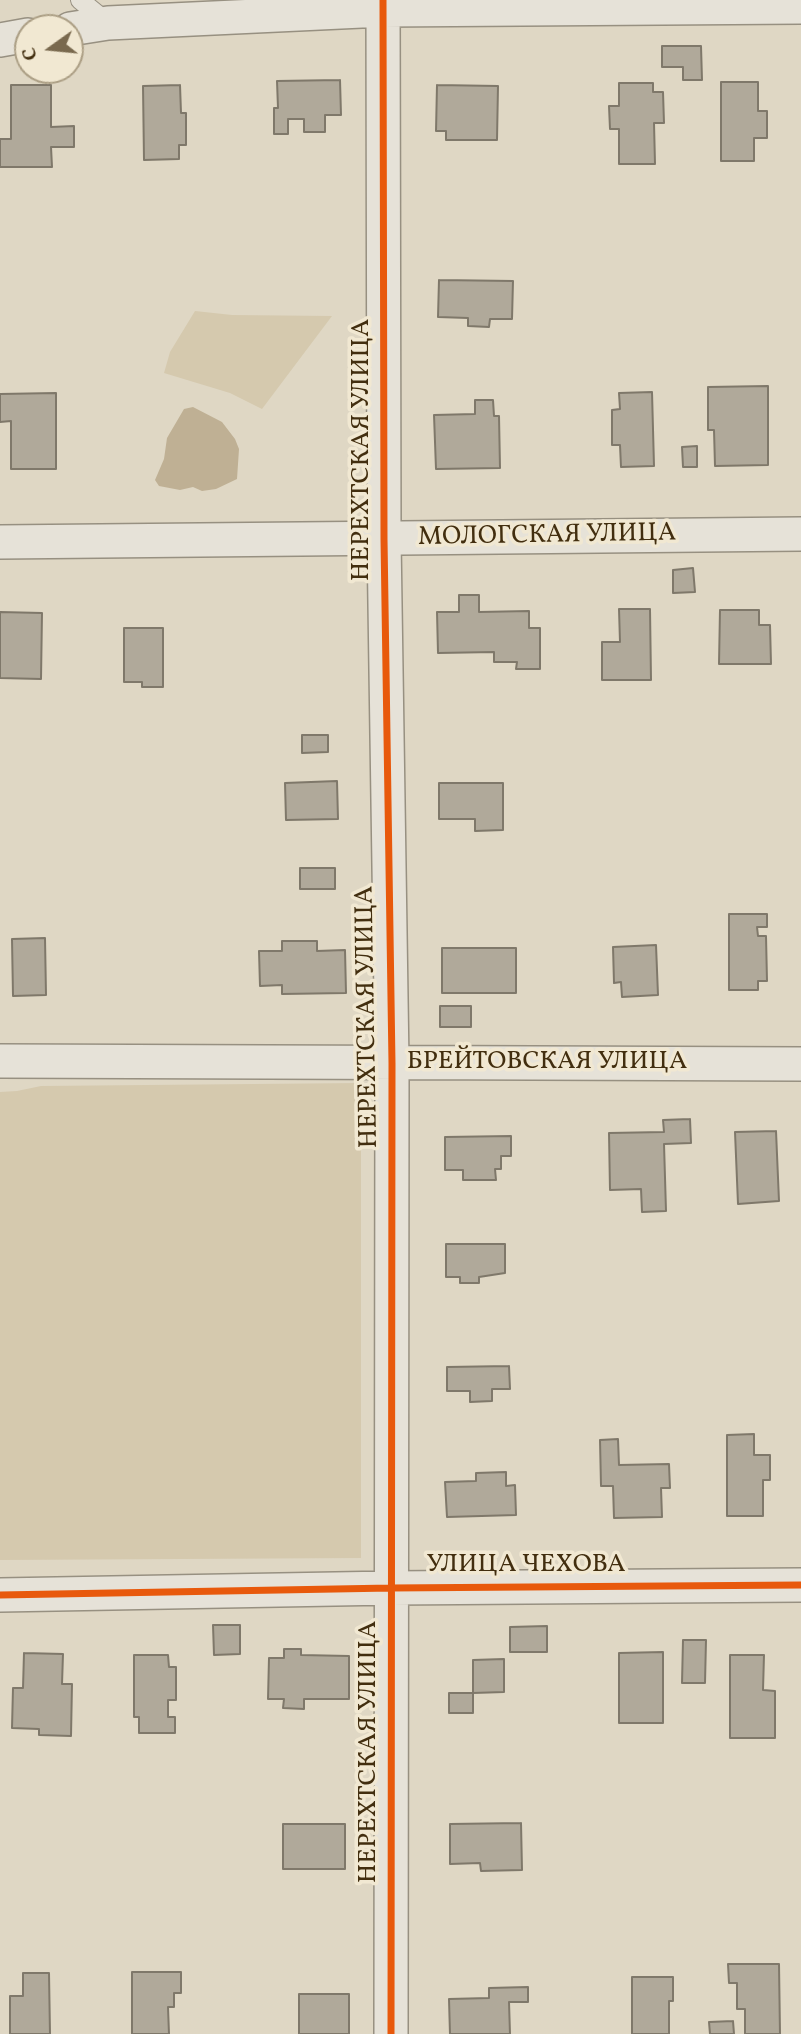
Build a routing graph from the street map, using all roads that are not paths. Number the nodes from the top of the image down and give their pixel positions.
1 (80, 0) edge
2 (383, 5) edge
3 (801, 7) edge
4 (108, 23) junction
5 (84, 27) edge
6 (801, 534) edge
7 (384, 538) junction
8 (0, 542) edge
9 (0, 1061) edge
10 (392, 1063) junction
11 (801, 1063) edge
12 (801, 1585) edge
13 (391, 1588) junction
14 (0, 1595) edge
15 (391, 2034) edge

1 - 4 lane
2 - 3 street
2 - 4 street
2 - 7 street, НЕРЕХТСКАЯ УЛИЦА
4 - 5 street
6 - 7 street, МОЛОГСКАЯ УЛИЦА
7 - 8 street, МОЛОГСКАЯ УЛИЦА
7 - 10 street, НЕРЕХТСКАЯ УЛИЦА
9 - 10 street, БРЕЙТОВСКАЯ УЛИЦА
10 - 11 street, БРЕЙТОВСКАЯ УЛИЦА
10 - 13 street, НЕРЕХТСКАЯ УЛИЦА
12 - 13 street, УЛИЦА ЧЕХОВА
13 - 14 street, УЛИЦА ЧЕХОВА
13 - 15 street, НЕРЕХТСКАЯ УЛИЦА

